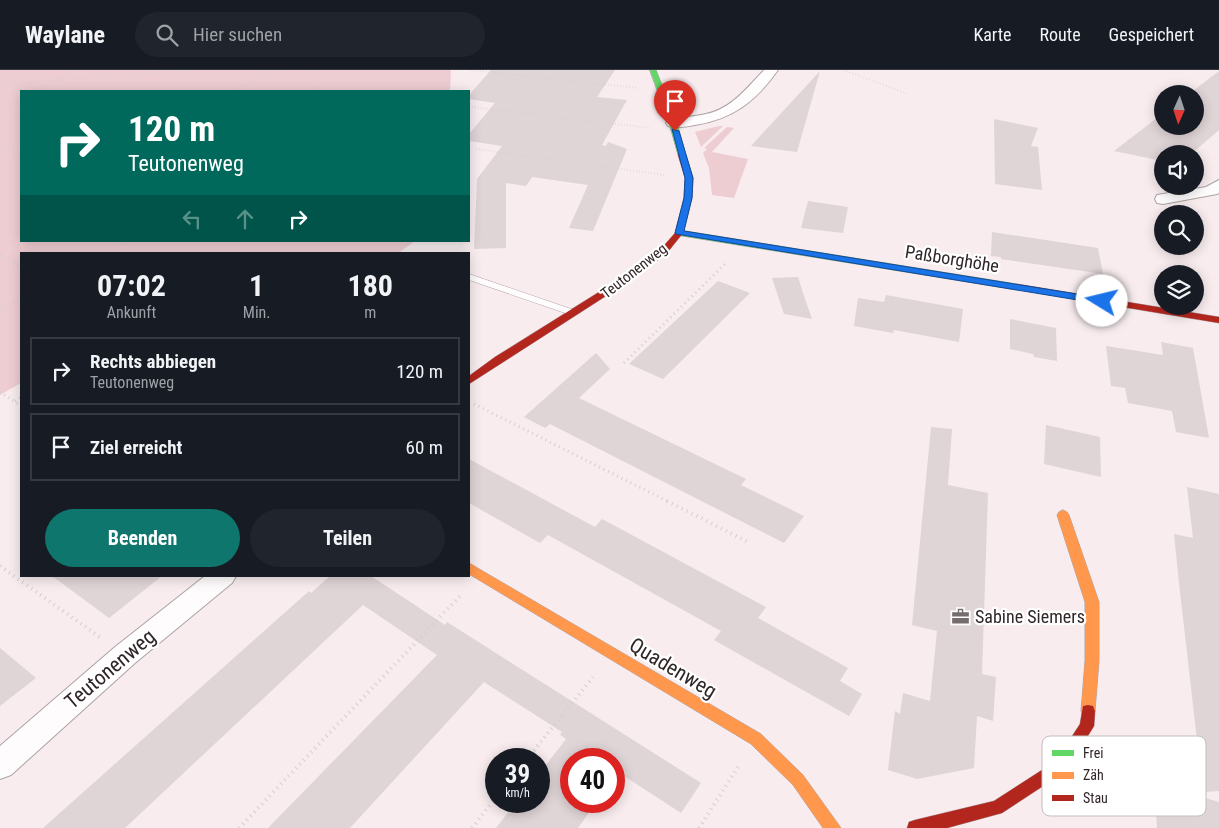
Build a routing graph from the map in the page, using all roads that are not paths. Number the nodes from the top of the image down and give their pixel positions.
1 (653, 70) edge
2 (771, 70) edge
3 (674, 127) junction
4 (1219, 185) edge
5 (1163, 199) dead end
6 (679, 233) junction
7 (470, 277) edge
8 (574, 313) junction
9 (1219, 320) edge
10 (470, 380) edge
11 (1063, 515) dead end
12 (470, 569) edge
13 (222, 577) edge
14 (1080, 736) edge
15 (0, 765) edge
16 (1042, 778) edge
17 (833, 828) edge
18 (915, 828) edge

1 - 3 street, Teutonenweg
2 - 3 street
3 - 6 street, Teutonenweg
4 - 5 street
6 - 8 street, Teutonenweg
6 - 9 street, Paßborghöhe
7 - 8 lane
8 - 10 street, Teutonenweg
11 - 14 street
12 - 17 street, Quadenweg
13 - 15 street, Teutonenweg
16 - 18 street

